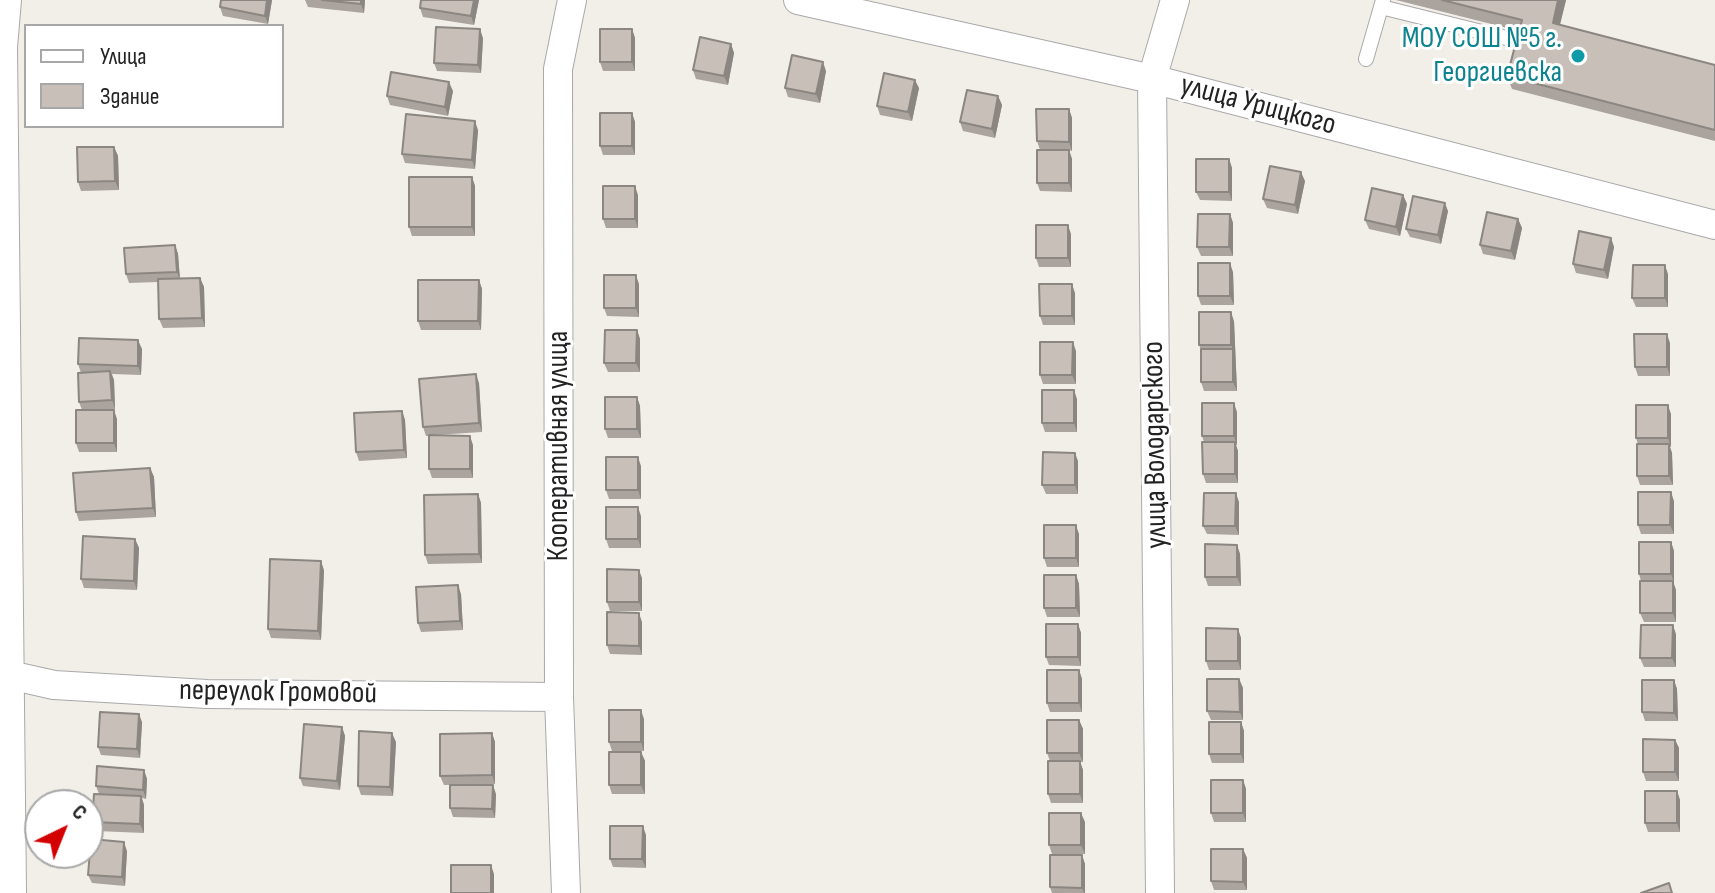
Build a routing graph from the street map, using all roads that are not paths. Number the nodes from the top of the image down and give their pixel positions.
1 (7, 0) edge
2 (572, 0) edge
3 (798, 0) edge
4 (1175, 0) edge
5 (1382, 4) edge
6 (1506, 38) edge
7 (1366, 59) dead end
8 (1152, 79) junction
9 (1715, 225) edge
10 (3, 318) edge
11 (5, 673) edge
12 (559, 697) junction
13 (12, 893) edge
14 (566, 893) edge
15 (1160, 893) edge

1 - 10 street
2 - 12 street, Кооперативная улица
3 - 8 street, улица Урицкого
4 - 8 street, улица Володарского
5 - 6 lane
5 - 7 lane
8 - 9 street, улица Урицкого
8 - 15 street, улица Володарского
10 - 11 street
11 - 12 street, переулок Громовой
11 - 13 street
12 - 14 street, Кооперативная улица

